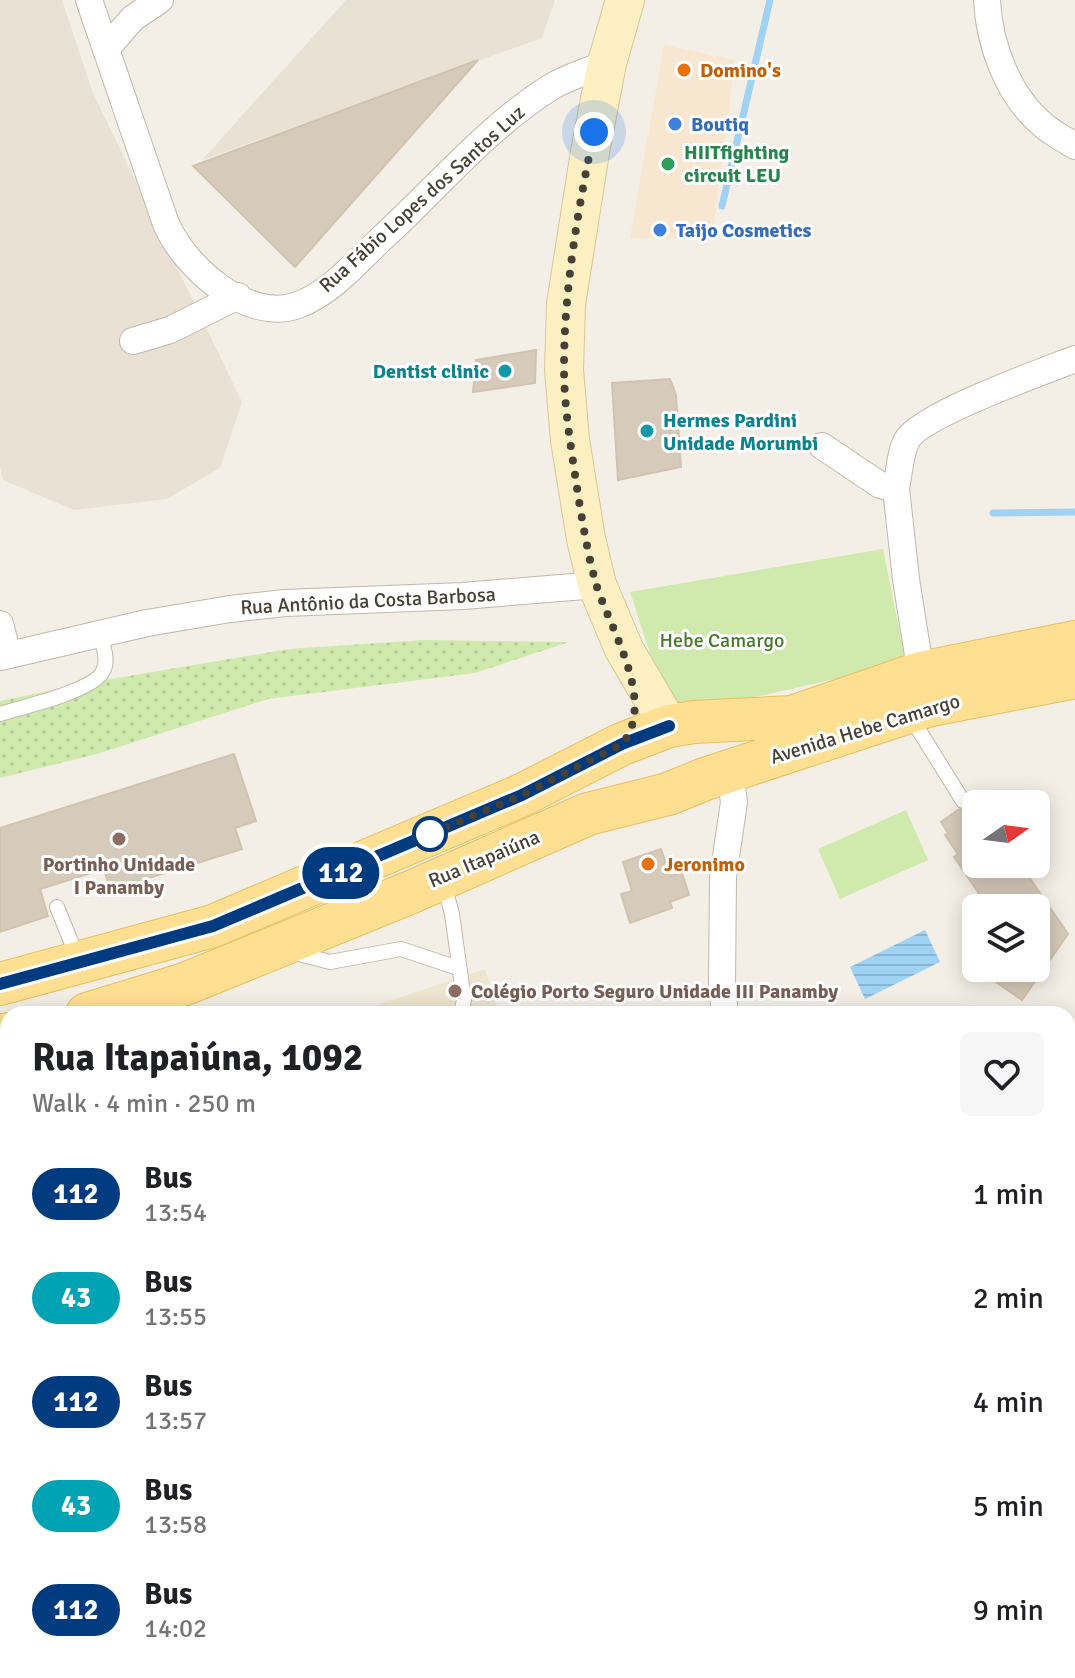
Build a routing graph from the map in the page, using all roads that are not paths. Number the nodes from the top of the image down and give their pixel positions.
1 (89, 0) edge
2 (160, 0) edge
3 (625, 0) edge
4 (987, 0) edge
5 (106, 49) junction
6 (607, 63) junction
7 (1075, 146) edge
8 (238, 296) junction
9 (133, 341) dead end
10 (1075, 359) edge
11 (822, 446) dead end
12 (896, 489) junction
13 (597, 585) junction
14 (0, 624) edge
15 (100, 634) junction
16 (1075, 642) edge
17 (624, 649) junction
18 (4, 656) edge
19 (1075, 677) edge
20 (918, 697) junction
21 (0, 714) edge
22 (669, 726) junction
23 (622, 744) junction
24 (717, 775) junction
25 (962, 799) edge
26 (588, 814) junction
27 (355, 867) junction
28 (442, 877) junction
29 (57, 907) dead end
30 (336, 922) junction
31 (276, 947) junction
32 (79, 962) junction
33 (458, 968) junction
34 (0, 984) edge
35 (113, 1006) edge
36 (463, 1006) edge
37 (724, 1006) edge

1 - 5 street, Rua Fábio Lopes dos Santos Luz
2 - 5 street
3 - 6 main road
4 - 7 street
5 - 8 street, Rua Fábio Lopes dos Santos Luz
6 - 8 street, Rua Fábio Lopes dos Santos Luz
6 - 13 main road
8 - 9 street
10 - 12 street
11 - 12 street
12 - 20 street
13 - 15 street, Rua Antônio da Costa Barbosa
13 - 17 main road
14 - 18 street
15 - 18 street, Rua Antônio da Costa Barbosa
15 - 21 lane
16 - 20 main road, Avenida Hebe Camargo
17 - 22 main road
17 - 23 main road
19 - 20 main road, Avenida Hebe Camargo
20 - 22 main road, Avenida Hebe Camargo
20 - 24 main road, Avenida Hebe Camargo
20 - 25 lane
22 - 23 main road
22 - 26 main road
23 - 27 main road
24 - 26 main road, Rua Itapaiúna
24 - 37 street
26 - 28 main road, Rua Itapaiúna
27 - 30 main road
27 - 32 main road
28 - 30 main road, Rua Itapaiúna
28 - 33 lane
29 - 32 lane
30 - 31 main road, Rua Itapaiúna
31 - 33 lane
31 - 35 main road, Rua Itapaiúna
32 - 34 main road
33 - 36 lane

